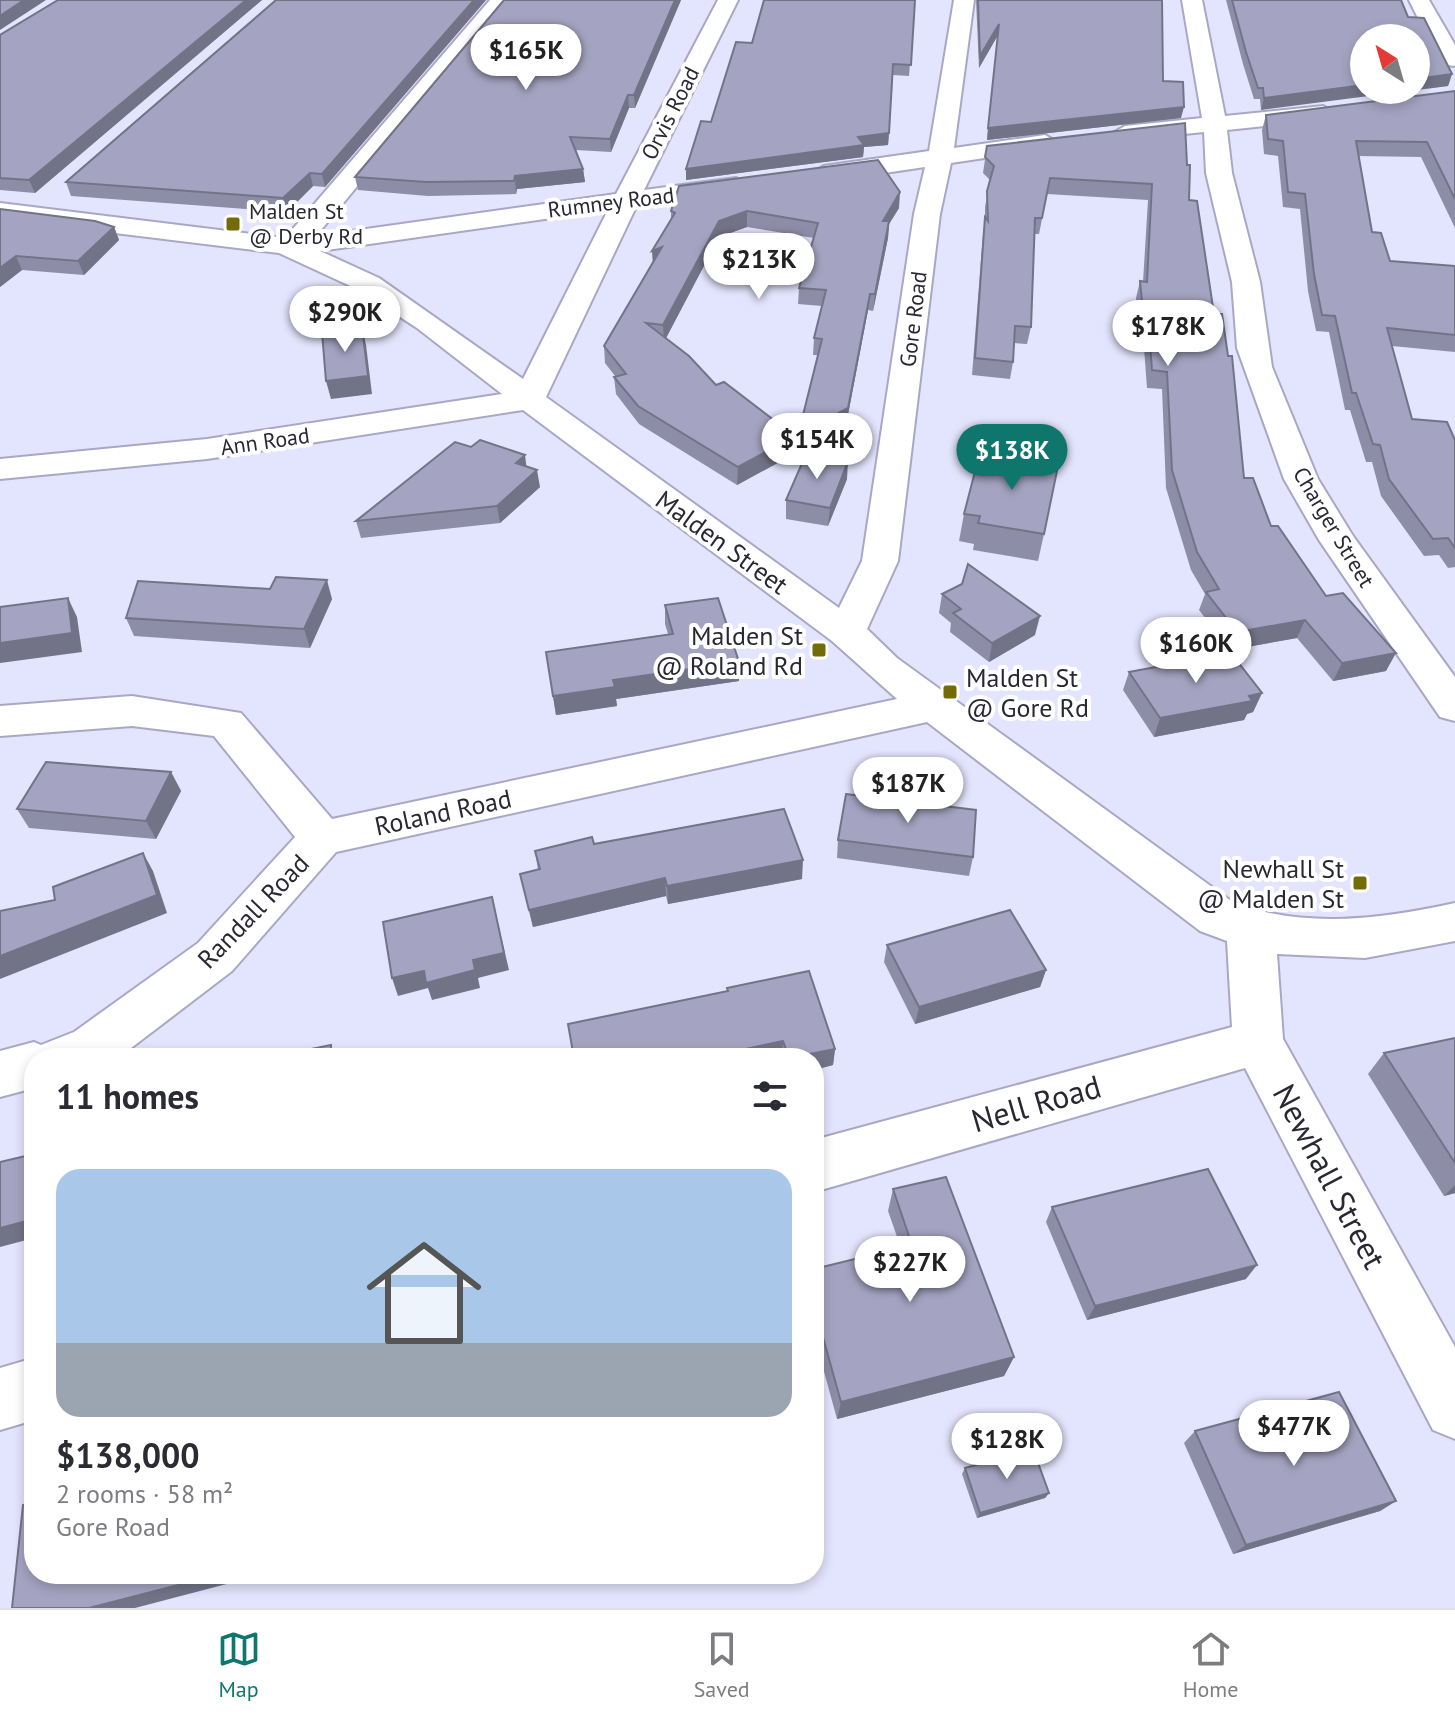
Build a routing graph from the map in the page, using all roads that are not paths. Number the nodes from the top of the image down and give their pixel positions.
1 (501, 0) edge
2 (728, 0) edge
3 (964, 0) edge
4 (1192, 0) edge
5 (1419, 0) edge
6 (1455, 60) edge
7 (1343, 110) edge
8 (1213, 124) junction
9 (1097, 136) edge
10 (1067, 140) edge
11 (940, 157) junction
12 (795, 178) edge
13 (767, 182) edge
14 (56, 192) dead end
15 (626, 200) junction
16 (15, 213) edge
17 (291, 248) junction
18 (529, 399) junction
19 (0, 469) edge
20 (846, 632) junction
21 (932, 706) junction
22 (1455, 707) edge
23 (0, 721) edge
24 (322, 838) junction
25 (1455, 922) edge
26 (1251, 932) junction
27 (1258, 1042) junction
28 (92, 1048) edge
29 (24, 1068) edge
30 (0, 1074) edge
31 (824, 1163) edge
32 (24, 1392) edge
33 (0, 1399) edge
34 (1455, 1408) edge

1 - 17 street
2 - 15 street, Orvis Road
3 - 11 street, Gore Road
4 - 8 street, Charger Street
5 - 6 street
7 - 8 street
8 - 9 street
8 - 22 street, Charger Street
10 - 11 street
11 - 12 street
11 - 20 street, Gore Road
13 - 15 street, Rumney Road
14 - 16 street
15 - 17 street, Rumney Road
15 - 18 street, Orvis Road
16 - 17 street, Malden Street
17 - 18 street, Malden Street
18 - 19 street, Ann Road
18 - 20 street, Malden Street
20 - 21 street, Malden Street
21 - 24 street, Roland Road
21 - 26 street, Malden Street
23 - 24 street
24 - 28 street, Randall Road
25 - 26 street, Malden Street
26 - 27 street, Newhall Street
27 - 31 street, Nell Road
27 - 34 street, Newhall Street
29 - 30 street
32 - 33 street

